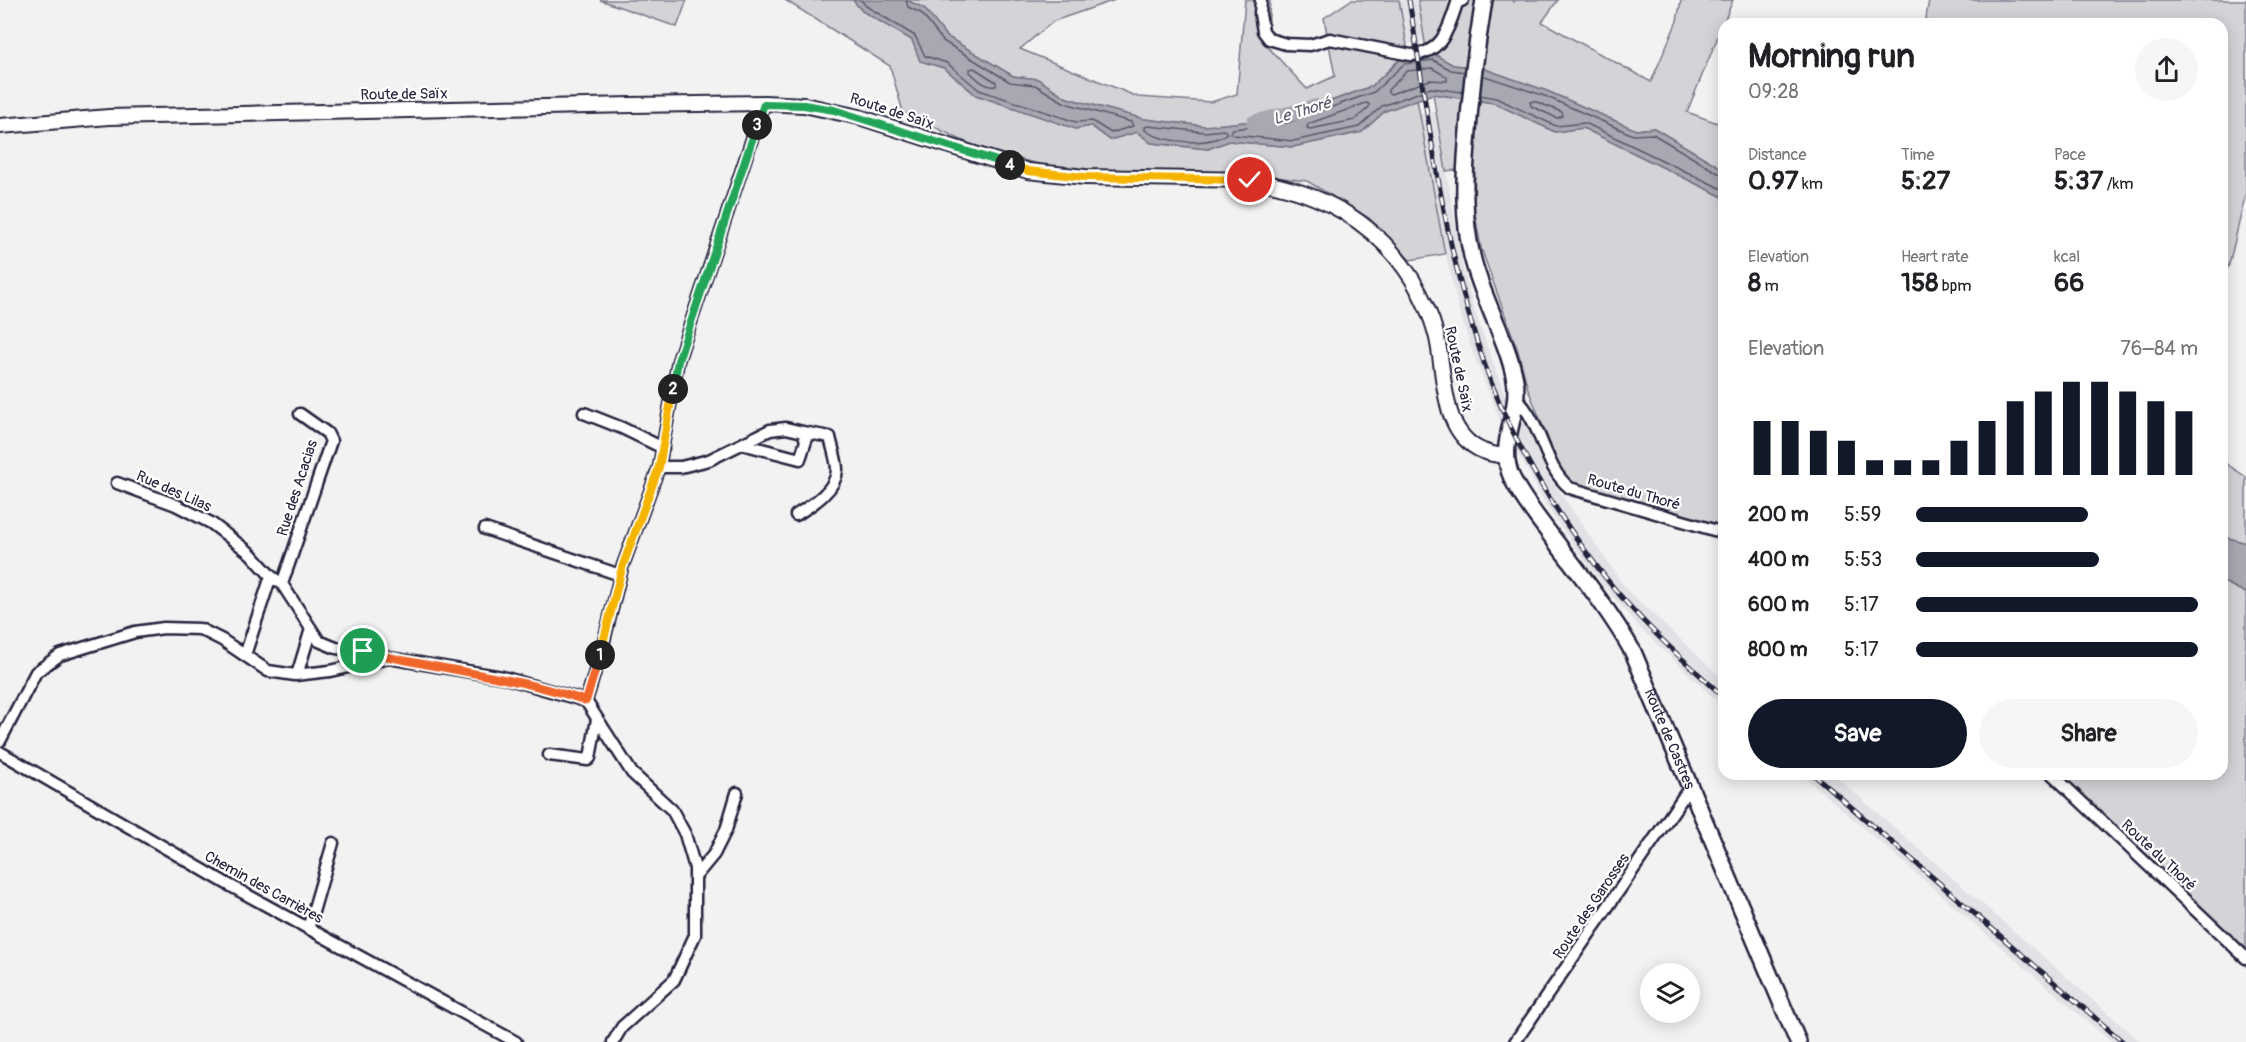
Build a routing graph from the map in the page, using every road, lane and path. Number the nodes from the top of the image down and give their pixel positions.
1 (1261, 0) edge
2 (1463, 0) edge
3 (1484, 0) edge
4 (764, 104) junction
5 (0, 126) edge
6 (1516, 398) junction
7 (584, 413) dead end
8 (300, 414) dead end
9 (803, 432) junction
10 (742, 444) junction
11 (663, 448) junction
12 (1505, 455) junction
13 (659, 467) junction
14 (117, 483) dead end
15 (796, 515) dead end
16 (485, 529) dead end
17 (1718, 531) edge
18 (620, 575) junction
19 (271, 576) junction
20 (282, 584) junction
21 (311, 628) junction
22 (245, 655) junction
23 (389, 658) junction
24 (297, 675) junction
25 (586, 701) junction
26 (597, 719) junction
27 (0, 741) edge
28 (0, 752) edge
29 (549, 755) dead end
30 (2058, 780) edge
31 (1690, 787) junction
32 (737, 793) dead end
33 (333, 843) dead end
34 (695, 878) junction
35 (308, 928) junction
36 (2246, 957) edge
37 (516, 1042) edge
38 (613, 1042) edge
39 (1515, 1042) edge
40 (1798, 1042) edge

1 - 2 street
3 - 6 main road
4 - 5 street, Route de Saïx
4 - 11 street
4 - 12 street, Route de Saïx
6 - 12 main road
6 - 17 street, Route du Thoré
7 - 11 street
8 - 20 street, Rue des Acacias
9 - 10 street
9 - 10 street
9 - 15 street
10 - 13 street
11 - 13 street
12 - 31 main road, Route de Castres
13 - 18 street
14 - 19 street, Rue des Lilas
16 - 18 street
18 - 25 street
19 - 20 street, Rue des Lilas
19 - 22 street
20 - 21 street
21 - 23 street
21 - 24 street
22 - 24 street
22 - 27 street
23 - 24 street
23 - 25 street
25 - 26 street
26 - 29 street
26 - 34 street
28 - 35 street, Chemin des Carrières
30 - 36 street, Route du Thoré
31 - 39 street, Route des Garosses
31 - 40 main road, Route de Castres
32 - 34 street
33 - 35 street
34 - 38 street
35 - 37 street, Chemin des Carrières

